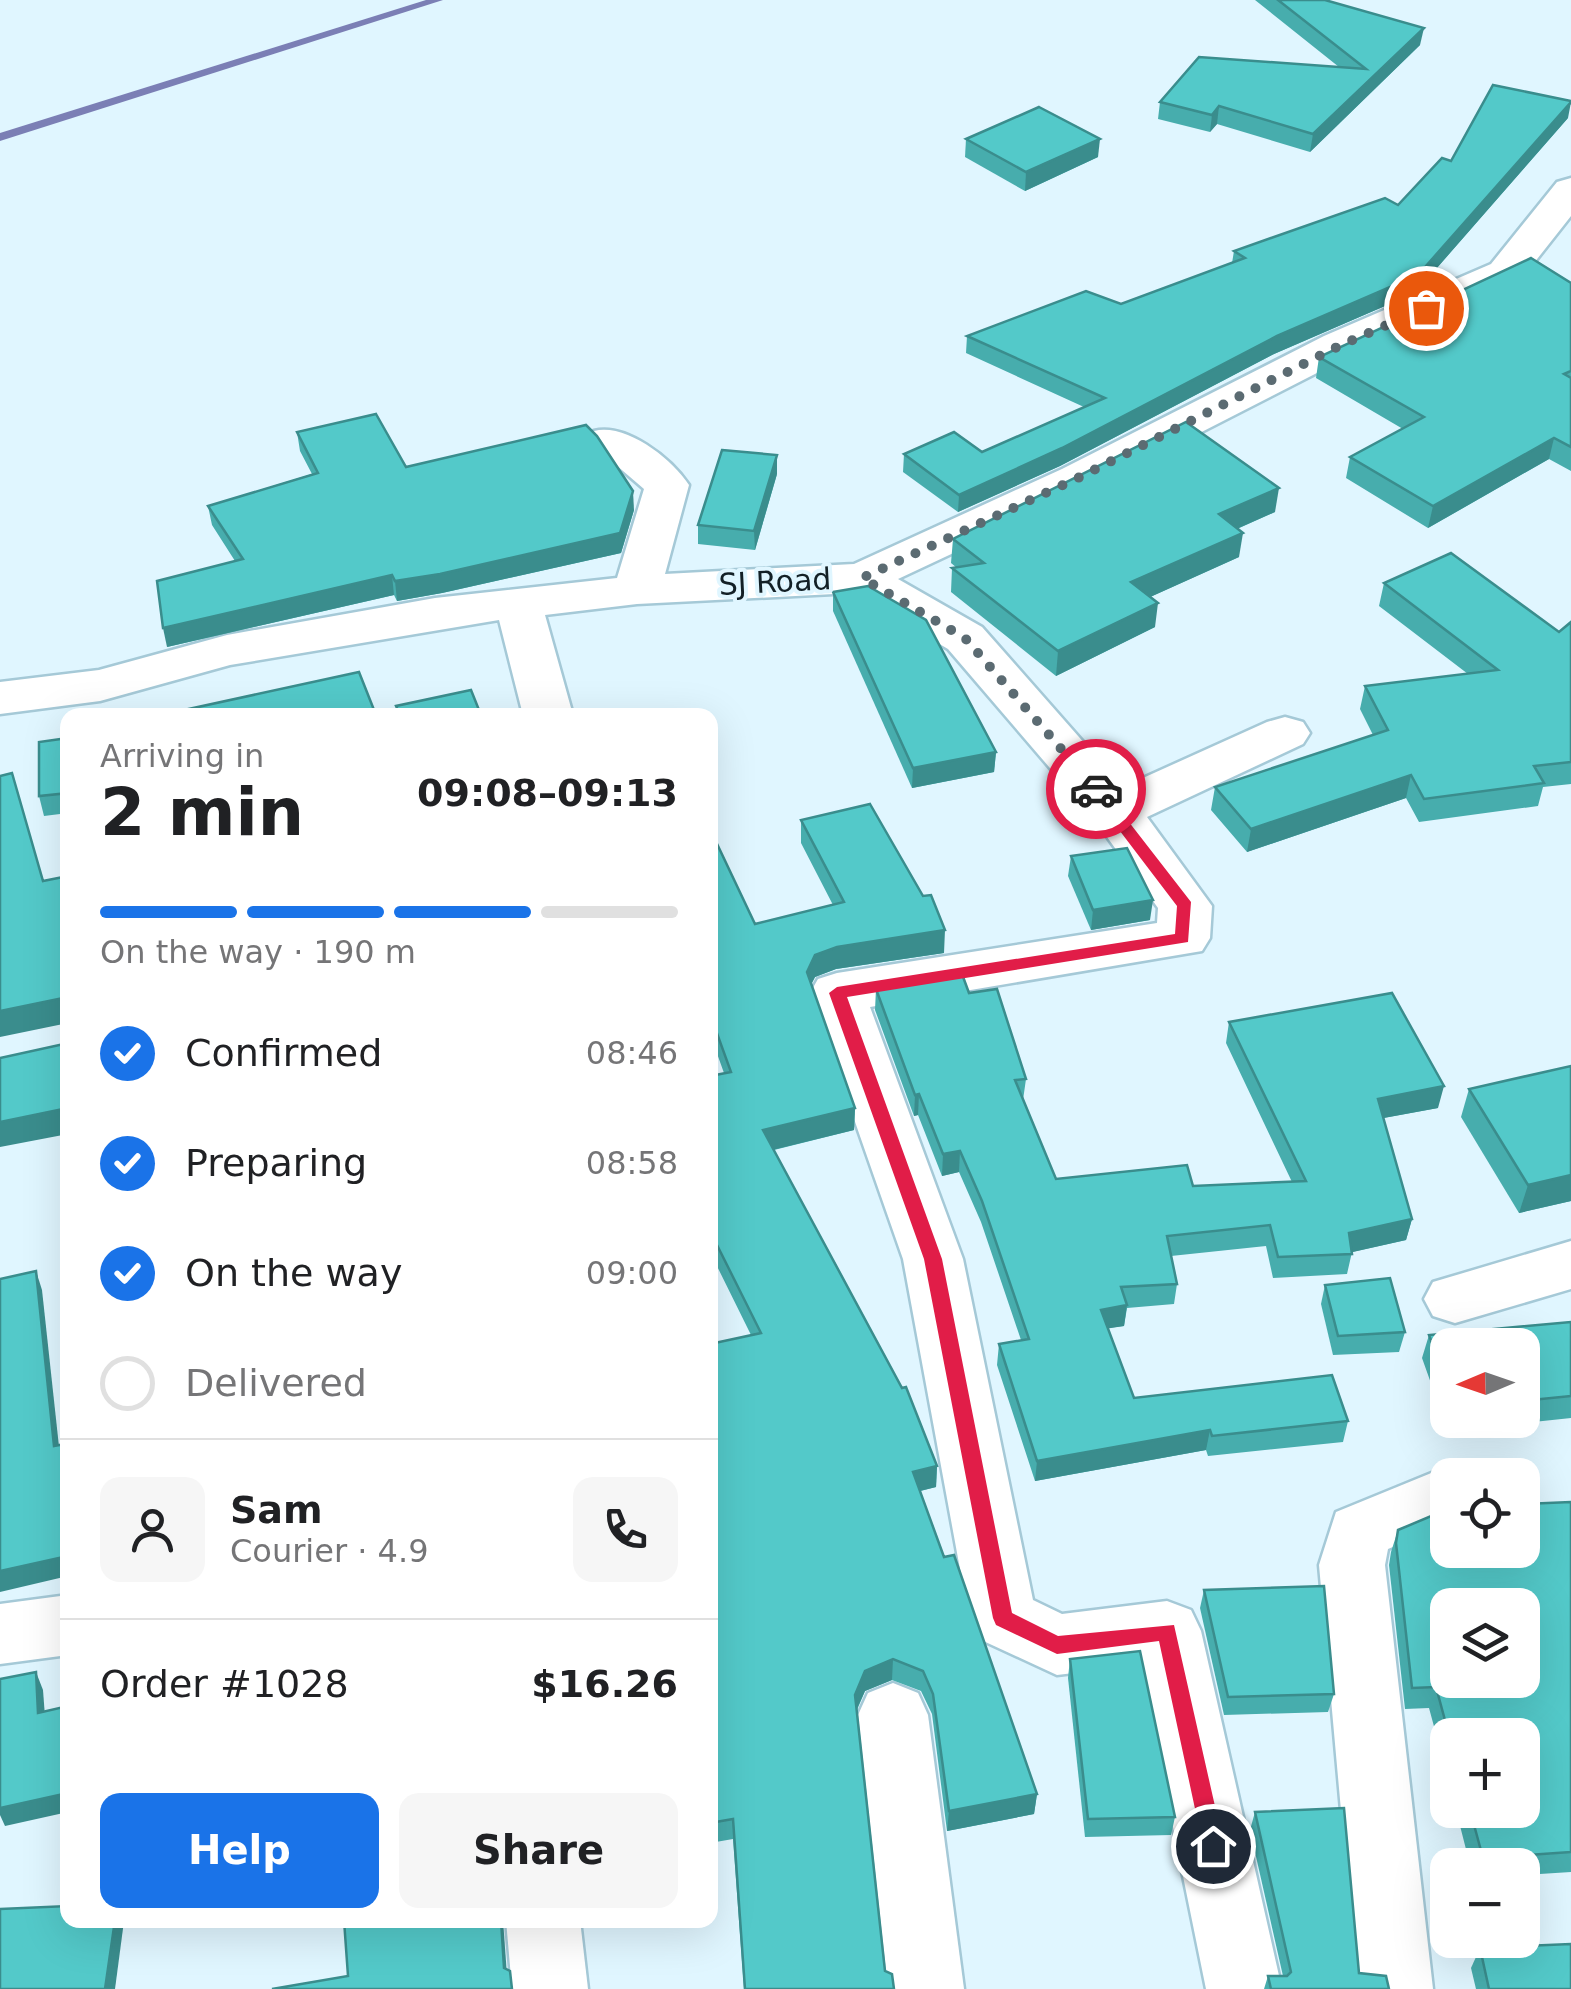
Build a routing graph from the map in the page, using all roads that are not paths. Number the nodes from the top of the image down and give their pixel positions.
1 (1571, 190) edge
2 (609, 440) dead end
3 (862, 578) junction
4 (636, 590) junction
5 (518, 602) junction
6 (0, 698) edge
7 (546, 708) edge
8 (1285, 733) dead end
9 (1115, 811) junction
10 (1571, 1265) edge
11 (1455, 1299) dead end
12 (1430, 1502) edge
13 (60, 1626) edge
14 (0, 1634) edge
15 (893, 1714) dead end
16 (544, 1928) edge
17 (550, 1989) edge
18 (926, 1989) edge
19 (1244, 1989) edge
20 (1395, 1989) edge

1 - 3 street, SJ Road
2 - 4 street
3 - 4 street, SJ Road
3 - 9 street
4 - 5 street, SJ Road
5 - 6 street, SJ Road
5 - 7 street
8 - 9 street
9 - 19 street
10 - 11 street
12 - 20 street
13 - 14 street
15 - 18 street
16 - 17 street

